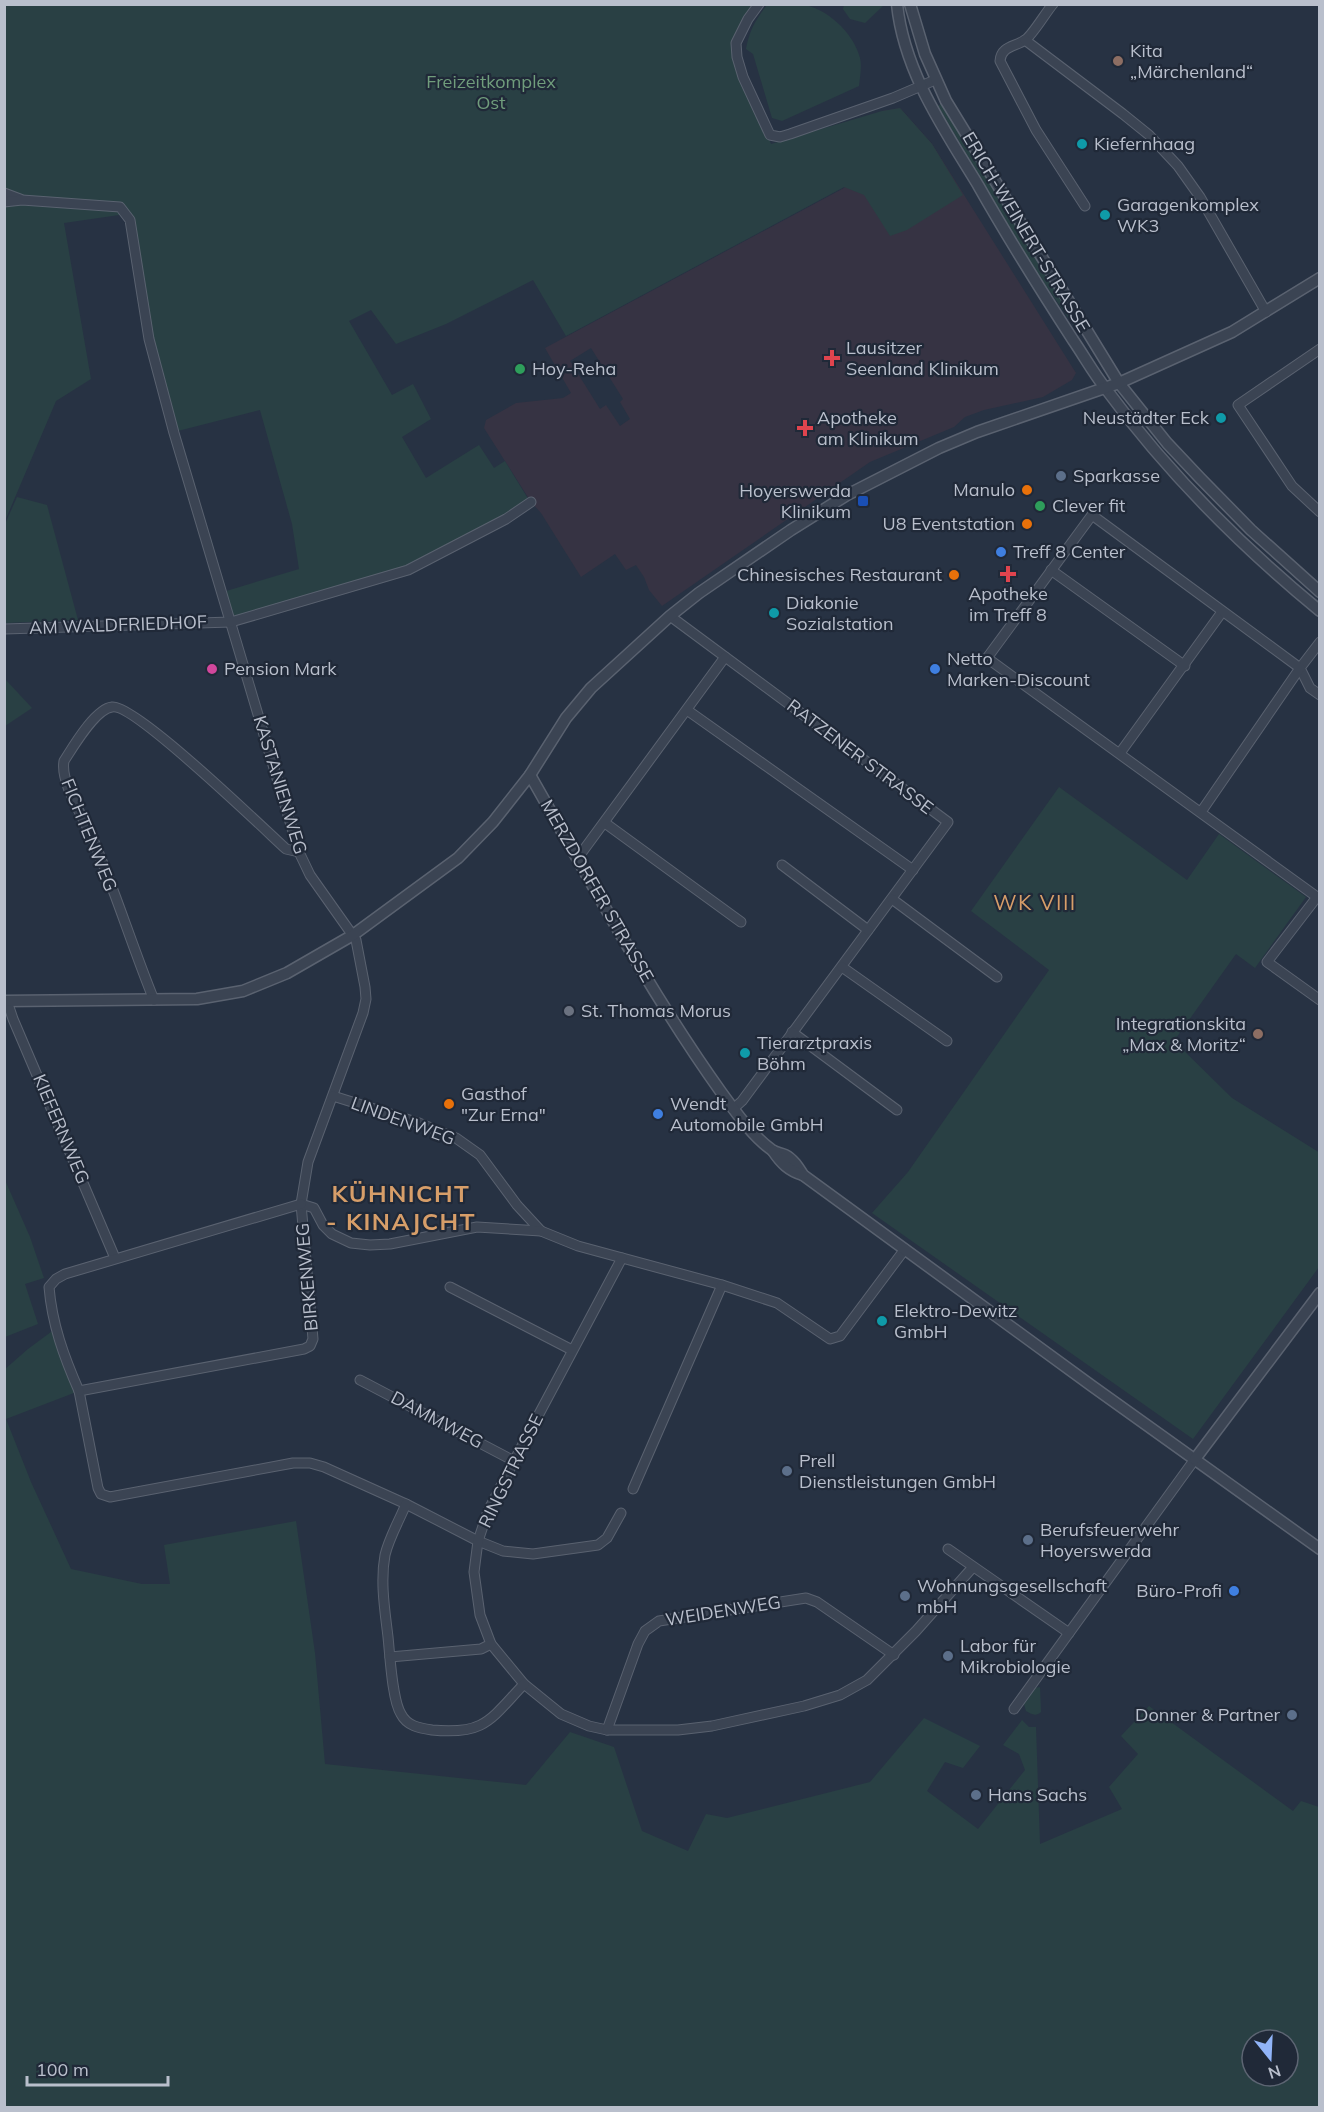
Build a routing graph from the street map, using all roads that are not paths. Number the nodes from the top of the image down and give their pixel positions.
1 (759, 4) edge
2 (897, 4) edge
3 (910, 4) edge
4 (1053, 4) edge
5 (1025, 40) junction
6 (935, 80) junction
7 (921, 86) junction
8 (4, 193) edge
9 (22, 200) junction
10 (4, 202) edge
11 (1085, 206) dead end
12 (1320, 278) edge
13 (1266, 312) junction
14 (1320, 349) edge
15 (1119, 383) junction
16 (1105, 388) junction
17 (531, 502) dead end
18 (1320, 512) edge
19 (1051, 570) junction
20 (1320, 592) edge
21 (1320, 611) edge
22 (1222, 612) junction
23 (670, 616) junction
24 (231, 622) junction
25 (4, 629) edge
26 (1320, 642) edge
27 (725, 657) junction
28 (1185, 666) junction
29 (1300, 668) junction
30 (1320, 695) edge
31 (687, 710) junction
32 (1120, 753) junction
33 (530, 775) junction
34 (1201, 812) junction
35 (605, 823) junction
36 (299, 852) junction
37 (577, 859) junction
38 (782, 865) dead end
39 (912, 870) junction
40 (892, 899) junction
41 (741, 922) dead end
42 (868, 930) junction
43 (353, 935) junction
44 (842, 967) junction
45 (997, 977) dead end
46 (154, 1000) junction
47 (1320, 1000) edge
48 (6, 1001) edge
49 (792, 1032) junction
50 (947, 1041) dead end
51 (333, 1096) junction
52 (733, 1109) junction
53 (897, 1110) dead end
54 (301, 1204) junction
55 (523, 1211) junction
56 (513, 1229) junction
57 (541, 1232) junction
58 (905, 1249) junction
59 (115, 1258) junction
60 (622, 1258) junction
61 (722, 1285) junction
62 (450, 1287) dead end
63 (1320, 1293) edge
64 (572, 1350) junction
65 (360, 1380) dead end
66 (79, 1391) junction
67 (1195, 1459) junction
68 (514, 1461) junction
69 (633, 1489) dead end
70 (406, 1504) junction
71 (621, 1513) dead end
72 (478, 1541) junction
73 (948, 1549) dead end
74 (1320, 1549) edge
75 (973, 1567) junction
76 (1069, 1633) junction
77 (491, 1644) junction
78 (894, 1654) junction
79 (390, 1657) junction
80 (524, 1684) junction
81 (1014, 1709) dead end
82 (607, 1730) junction

1 - 7 street
2 - 7 street, ERICH-WEINERT-STRASSE
3 - 6 street, ERICH-WEINERT-STRASSE
4 - 5 street
5 - 11 street
5 - 13 street
6 - 7 street
6 - 15 street, ERICH-WEINERT-STRASSE
7 - 16 street, ERICH-WEINERT-STRASSE
8 - 9 street
9 - 10 street
9 - 24 street, KASTANIENWEG
12 - 13 street
13 - 15 street
14 - 18 street
15 - 16 street
15 - 20 street, ERICH-WEINERT-STRASSE
16 - 21 street, ERICH-WEINERT-STRASSE
16 - 23 street
17 - 24 street
19 - 22 street
19 - 28 street
19 - 32 street
22 - 28 street
22 - 29 street
23 - 27 street, RATZENER STRASSE
23 - 33 street
24 - 25 street, AM WALDFRIEDHOF
24 - 36 street, KASTANIENWEG
26 - 29 street
27 - 31 street
27 - 39 street, RATZENER STRASSE
28 - 32 street
29 - 30 street
29 - 34 street
31 - 35 street
31 - 39 street
32 - 34 street
33 - 37 street, MERZDORFER STRASSE
33 - 43 street
34 - 47 street
35 - 37 street
35 - 41 street
36 - 43 street, KASTANIENWEG
36 - 46 street, FICHTENWEG
37 - 52 street, MERZDORFER STRASSE
38 - 42 street
39 - 40 street, RATZENER STRASSE
40 - 42 street, RATZENER STRASSE
40 - 45 street
42 - 44 street, RATZENER STRASSE
43 - 46 street
43 - 51 street, LINDENWEG
44 - 49 street, RATZENER STRASSE
44 - 50 street
46 - 48 street
48 - 59 street, KIEFERNWEG
49 - 52 street, RATZENER STRASSE
49 - 53 street
51 - 54 street, LINDENWEG
51 - 55 street, LINDENWEG
52 - 58 street, MERZDORFER STRASSE
54 - 56 street, LINDENWEG
54 - 59 street, BIRKENWEG
54 - 66 street, BIRKENWEG
55 - 56 street
55 - 57 street, LINDENWEG
56 - 57 street, LINDENWEG
57 - 60 street, LINDENWEG
58 - 61 street, LINDENWEG
58 - 67 street, MERZDORFER STRASSE
59 - 66 street, BIRKENWEG
60 - 61 street, LINDENWEG
60 - 64 street, RINGSTRASSE
61 - 69 street
62 - 64 street
63 - 67 street
64 - 68 street, RINGSTRASSE
65 - 68 street, DAMMWEG
66 - 70 street, BIRKENWEG
67 - 74 street, MERZDORFER STRASSE
67 - 76 street
68 - 72 street, RINGSTRASSE
70 - 72 street
70 - 79 street
71 - 72 street
72 - 77 street, RINGSTRASSE
73 - 75 street
75 - 76 street
75 - 78 street, RINGSTRASSE
76 - 81 street
77 - 79 street
77 - 80 street, RINGSTRASSE
78 - 82 street, RINGSTRASSE
78 - 82 street, WEIDENWEG
79 - 80 street
80 - 82 street, RINGSTRASSE

